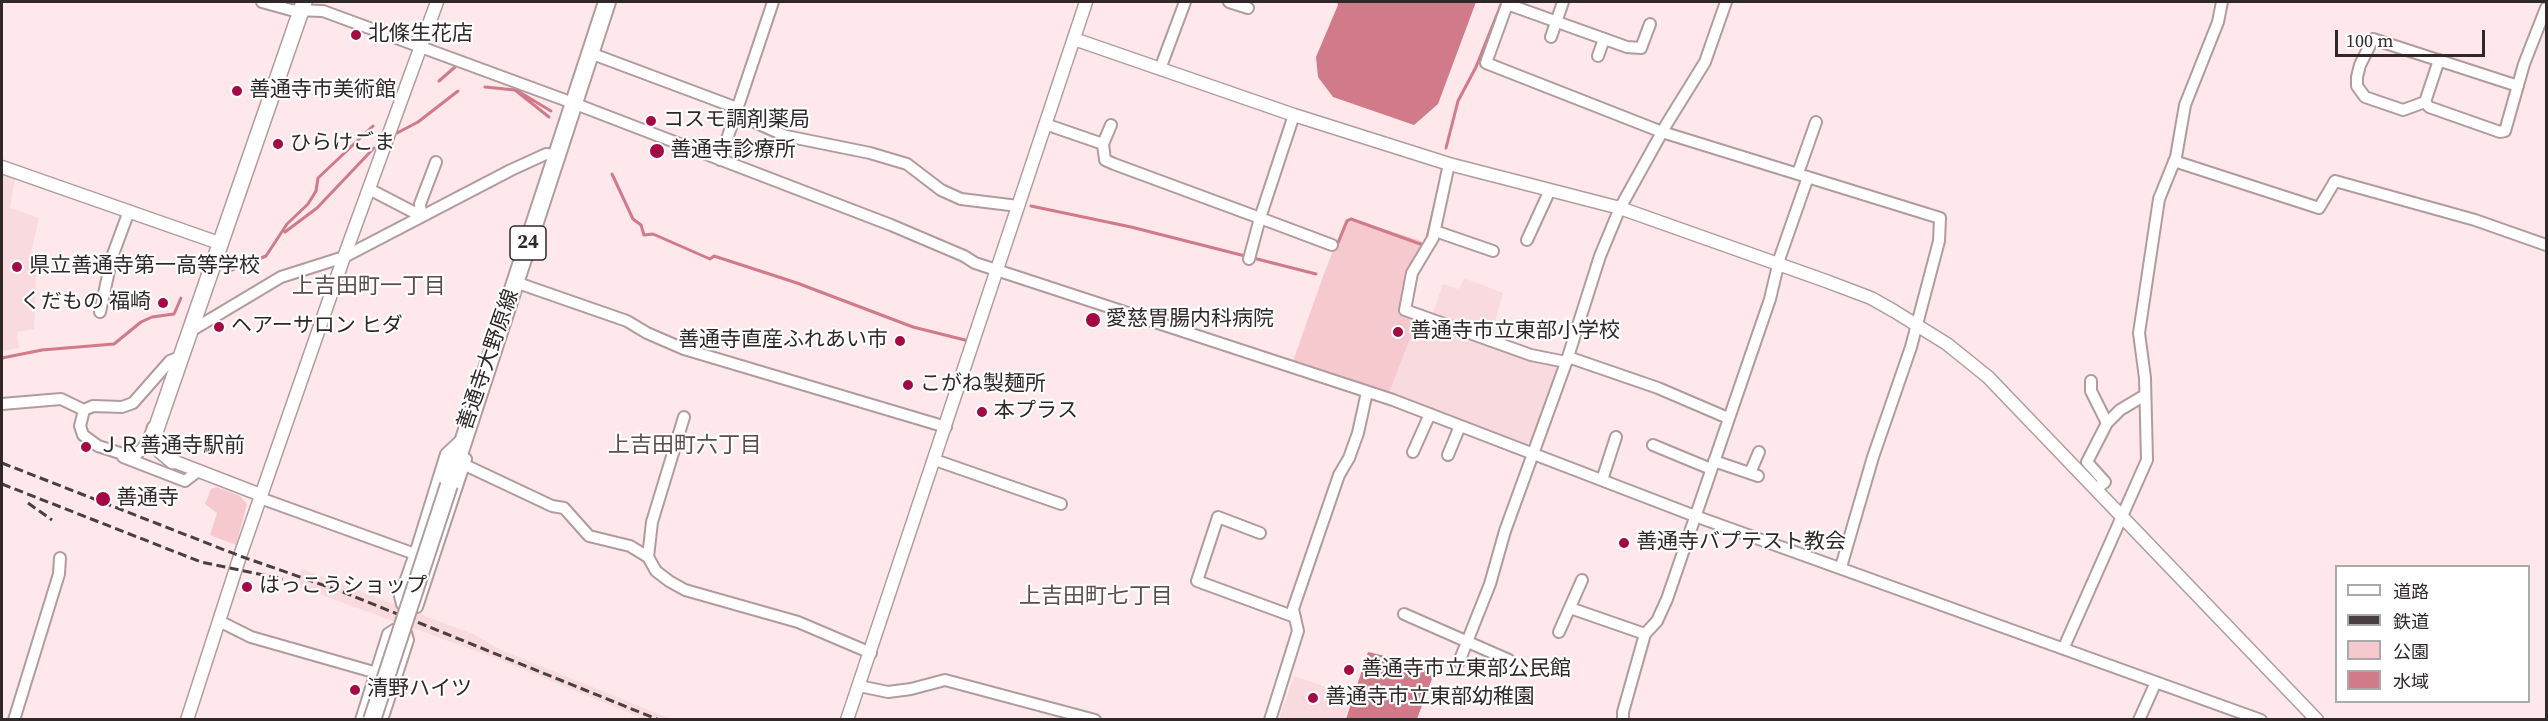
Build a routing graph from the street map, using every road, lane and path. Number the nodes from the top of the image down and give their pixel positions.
1 (262, 2) edge
2 (437, 2) edge
3 (607, 2) edge
4 (773, 2) edge
5 (1086, 2) edge
6 (1185, 2) edge
7 (1229, 2) edge
8 (1563, 2) edge
9 (1726, 2) edge
10 (2222, 2) edge
11 (1508, 3) edge
12 (303, 6) edge
13 (1248, 8) dead end
14 (2547, 8) edge
15 (1556, 22) junction
16 (1650, 24) dead end
17 (1551, 37) dead end
18 (1074, 39) junction
19 (1604, 39) junction
20 (422, 48) junction
21 (590, 53) junction
22 (1598, 56) dead end
23 (2439, 60) junction
24 (1161, 69) junction
25 (2518, 86) junction
26 (2425, 102) junction
27 (573, 103) junction
28 (736, 108) junction
29 (1294, 115) junction
30 (1816, 122) dead end
31 (1045, 124) junction
32 (1111, 125) dead end
33 (1662, 132) junction
34 (1103, 144) junction
35 (556, 155) junction
36 (720, 160) junction
37 (2174, 161) junction
38 (436, 162) dead end
39 (1449, 164) junction
40 (2, 167) edge
41 (1803, 175) junction
42 (369, 189) junction
43 (1550, 190) junction
44 (1018, 206) junction
45 (1620, 208) junction
46 (129, 211) junction
47 (421, 216) junction
48 (1260, 218) junction
49 (1435, 231) junction
50 (1527, 240) dead end
51 (219, 243) junction
52 (1332, 245) dead end
53 (2547, 245) edge
54 (1493, 251) dead end
55 (344, 257) junction
56 (1250, 257) dead end
57 (1779, 264) junction
58 (996, 270) junction
59 (515, 282) junction
60 (100, 312) dead end
61 (1917, 324) junction
62 (189, 332) junction
63 (180, 357) junction
64 (1567, 360) junction
65 (154, 379) junction
66 (2091, 381) dead end
67 (170, 386) junction
68 (1367, 392) junction
69 (2145, 396) junction
70 (2, 404) edge
71 (84, 410) junction
72 (1430, 414) junction
73 (160, 417) junction
74 (684, 417) dead end
75 (1728, 417) junction
76 (2108, 423) junction
77 (1460, 426) junction
78 (946, 427) junction
79 (1616, 437) dead end
80 (463, 438) junction
81 (1653, 445) dead end
82 (1413, 452) dead end
83 (1759, 452) dead end
84 (1532, 453) junction
85 (121, 455) junction
86 (1448, 455) dead end
87 (935, 460) junction
88 (173, 461) joint
89 (465, 465) junction
90 (1712, 465) junction
91 (198, 471) junction
92 (1602, 480) junction
93 (2096, 489) junction
94 (261, 497) junction
95 (1062, 504) dead end
96 (1695, 516) junction
97 (2122, 516) junction
98 (1260, 533) dead end
99 (415, 554) junction
100 (648, 557) junction
101 (60, 558) dead end
102 (1841, 567) junction
103 (1582, 580) dead end
104 (1570, 608) junction
105 (1404, 614) dead end
106 (1295, 617) junction
107 (219, 621) junction
108 (1559, 632) dead end
109 (1645, 634) junction
110 (1467, 641) junction
111 (2064, 647) junction
112 (871, 653) junction
113 (1509, 660) dead end
114 (1459, 662) dead end
115 (377, 673) junction
116 (2156, 682) junction
117 (859, 686) junction
118 (14, 720) edge
119 (187, 720) edge
120 (361, 720) edge
121 (372, 720) edge
122 (382, 720) edge
123 (847, 720) edge
124 (1095, 720) edge
125 (1270, 720) edge
126 (1623, 720) edge
127 (2139, 720) edge
128 (2261, 720) edge
129 (2317, 720) edge

1 - 12 street
2 - 20 street
3 - 21 main road, 善通寺大野原線 / 24
4 - 28 street
5 - 18 street
6 - 24 street
7 - 13 street
8 - 15 street
9 - 33 street
10 - 37 street
11 - 15 street
11 - 33 street
12 - 20 street
12 - 51 main road
14 - 25 street
15 - 17 street
15 - 19 street
16 - 19 street
18 - 24 street
18 - 31 street
19 - 22 street
20 - 27 street
20 - 42 street
21 - 27 main road, 善通寺大野原線 / 24
21 - 28 street
23 - 25 street
23 - 26 street
23 - 26 street
24 - 29 street
25 - 26 street
27 - 35 main road, 善通寺大野原線 / 24
27 - 36 street
28 - 36 street
28 - 44 street
29 - 39 street
29 - 48 street
30 - 41 street
31 - 34 street
31 - 44 street
32 - 34 street
33 - 41 street
33 - 45 street
34 - 48 street
35 - 47 street
35 - 59 main road, 善通寺大野原線 / 24
36 - 58 street
37 - 53 street
37 - 69 street
38 - 47 street
39 - 43 street
39 - 49 street
40 - 46 street
41 - 57 street
41 - 61 street
42 - 47 street
42 - 55 street
43 - 45 street
43 - 50 street
44 - 58 street
45 - 57 street
45 - 64 street
46 - 51 street
46 - 60 street
47 - 55 street
48 - 52 street
48 - 56 street
49 - 54 street
49 - 64 street
51 - 62 main road
55 - 62 street
55 - 94 street
57 - 61 street
57 - 75 street
58 - 68 street
58 - 78 street
59 - 78 street
59 - 80 main road, 善通寺大野原線 / 24
61 - 93 street
61 - 102 street
62 - 63 main road
63 - 65 street
63 - 67 main road
64 - 75 street
64 - 84 street
65 - 67 street
65 - 71 street
66 - 76 street
67 - 73 main road
68 - 72 street
68 - 106 street
69 - 76 street
69 - 97 street
70 - 71 street
71 - 85 street
72 - 77 street
72 - 82 street
73 - 85 street
73 - 88 main road
74 - 100 street
75 - 90 street
76 - 93 street
77 - 84 street
77 - 86 street
78 - 87 street
79 - 92 street
80 - 89 street
80 - 99 street
80 - 121 main road, 善通寺大野原線 / 24, bridge
81 - 90 street
83 - 90 street
84 - 92 street
84 - 110 street
85 - 91 street
87 - 95 street
87 - 112 street
88 - 91 street
89 - 99 street
89 - 100 street
90 - 96 street
91 - 94 street
92 - 96 street
93 - 97 street
94 - 99 street
94 - 107 street
96 - 102 street
96 - 109 street
97 - 111 street
97 - 129 street
98 - 106 street
100 - 112 street
101 - 118 street
102 - 111 street
103 - 104 street
104 - 108 street
104 - 109 street
105 - 110 street
106 - 125 street
107 - 115 street
107 - 119 street
109 - 126 street
110 - 113 street
110 - 114 street
111 - 116 street
112 - 117 street
115 - 120 street
115 - 122 street
116 - 127 street
116 - 128 street
117 - 123 street
117 - 124 street

